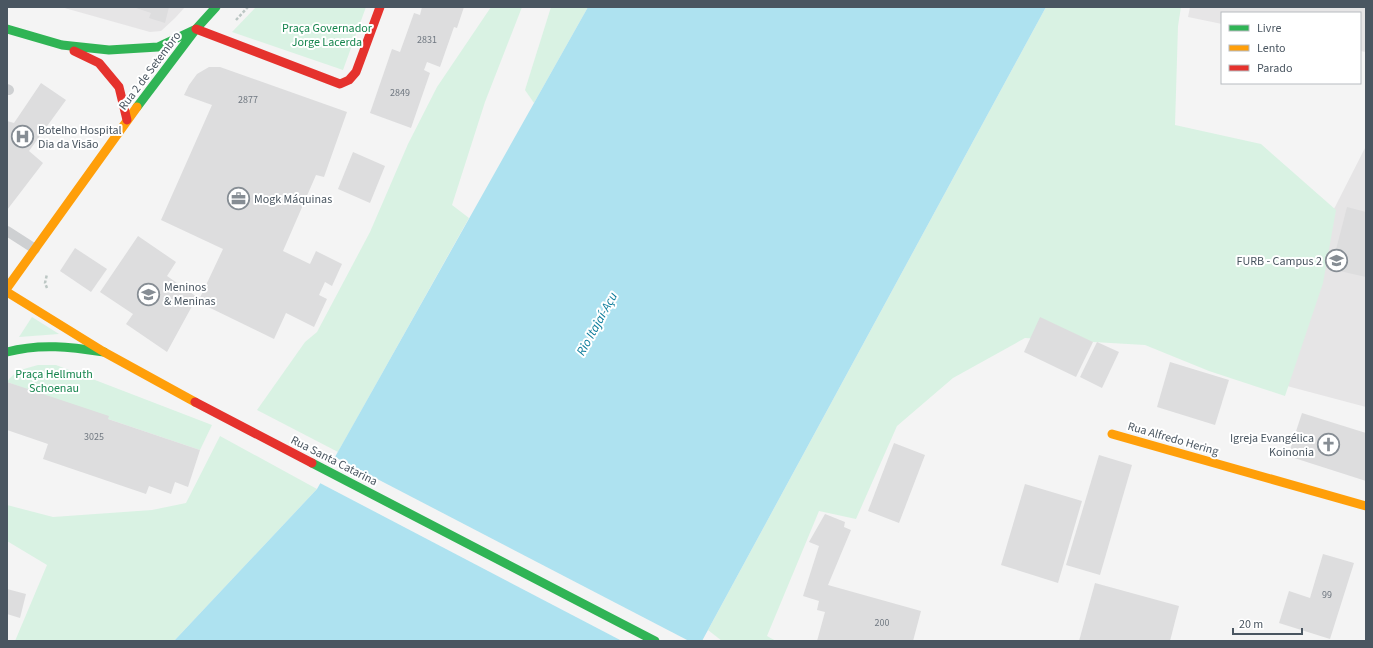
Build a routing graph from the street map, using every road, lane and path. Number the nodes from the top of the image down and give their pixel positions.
1 (216, 7) edge
2 (248, 7) edge
3 (380, 7) edge
4 (7, 29) edge
5 (196, 29) junction
6 (220, 38) junction
7 (62, 45) junction
8 (127, 120) junction
9 (7, 231) edge
10 (35, 249) junction
11 (51, 268) dead end
12 (7, 288) edge
13 (47, 288) dead end
14 (7, 292) edge
15 (7, 352) edge
16 (104, 352) junction
17 (1112, 434) dead end
18 (1366, 506) edge
19 (655, 641) edge

1 - 5 main road, Rua 2 de Setembro
2 - 6 path
3 - 6 main road
4 - 7 main road
5 - 6 main road
5 - 7 main road
5 - 8 main road, Rua 2 de Setembro
7 - 8 main road
8 - 10 main road, Rua 2 de Setembro
9 - 10 lane
10 - 12 main road, Rua 2 de Setembro
11 - 13 path
14 - 16 main road, Rua Santa Catarina
15 - 16 main road
16 - 19 main road, Rua Santa Catarina
17 - 18 main road, Rua Alfredo Hering

